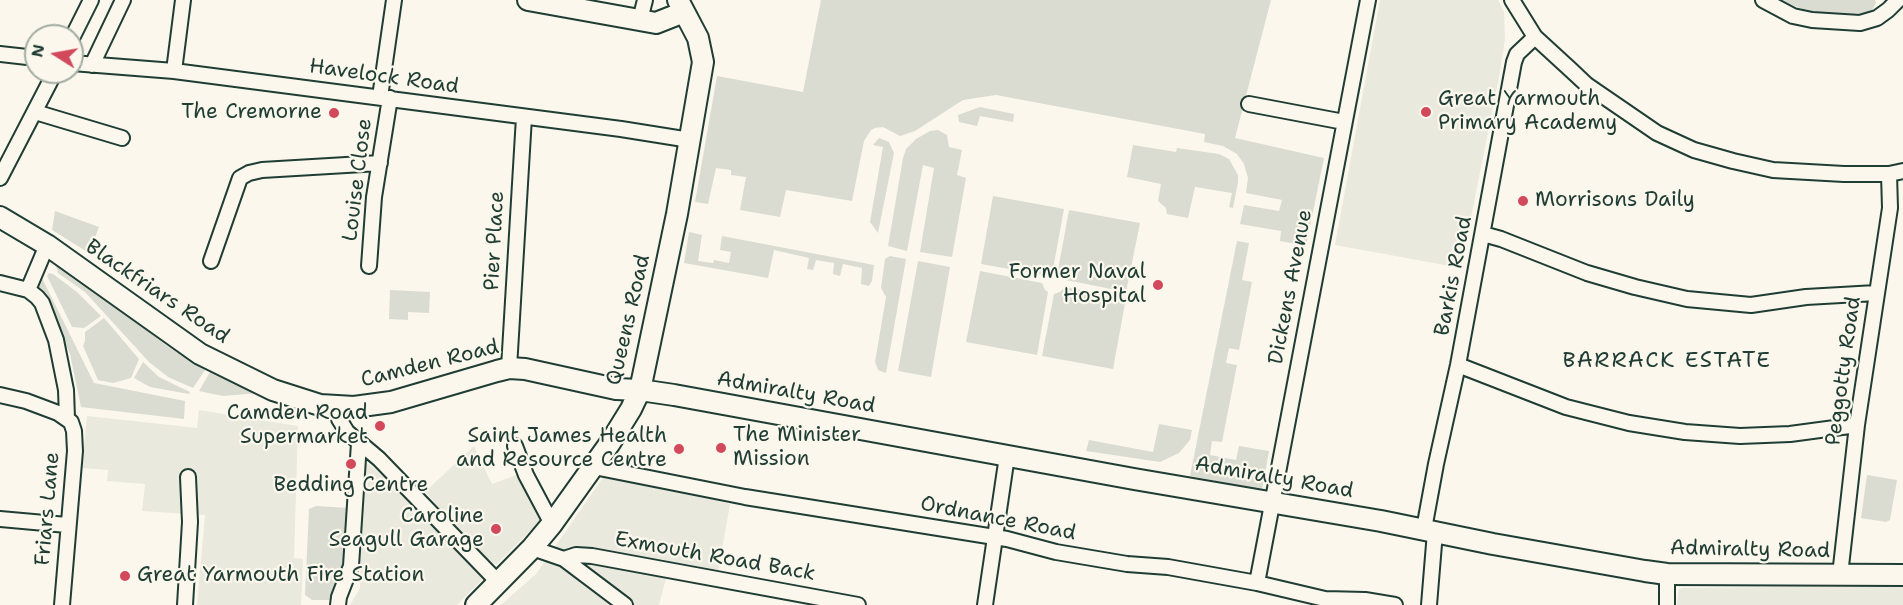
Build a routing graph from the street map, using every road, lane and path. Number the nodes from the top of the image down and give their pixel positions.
1 (91, 0) edge
2 (123, 0) edge
3 (183, 0) edge
4 (394, 0) edge
5 (528, 0) edge
6 (645, 0) edge
7 (1368, 0) edge
8 (1512, 0) edge
9 (1763, 0) edge
10 (1898, 0) edge
11 (681, 6) edge
12 (640, 20) junction
13 (79, 24) edge
14 (1535, 37) junction
15 (0, 54) edge
16 (24, 57) edge
17 (84, 64) edge
18 (92, 65) junction
19 (174, 71) junction
20 (49, 84) edge
21 (385, 98) junction
22 (1249, 104) dead end
23 (35, 112) junction
24 (524, 117) junction
25 (1344, 122) junction
26 (122, 138) dead end
27 (690, 140) junction
28 (380, 163) junction
29 (1903, 171) edge
30 (1889, 174) junction
31 (0, 178) edge
32 (0, 217) edge
33 (1483, 234) junction
34 (47, 245) junction
35 (211, 261) dead end
36 (369, 266) dead end
37 (0, 283) edge
38 (28, 290) junction
39 (1876, 293) junction
40 (1458, 365) junction
41 (509, 368) junction
42 (640, 390) junction
43 (0, 395) edge
44 (338, 408) junction
45 (62, 415) junction
46 (1857, 424) junction
47 (359, 443) junction
48 (515, 446) dead end
49 (1007, 456) junction
50 (594, 467) junction
51 (188, 477) dead end
52 (1271, 502) junction
53 (0, 519) edge
54 (552, 524) junction
55 (67, 525) junction
56 (1430, 530) junction
57 (993, 537) junction
58 (532, 548) junction
59 (564, 559) junction
60 (1667, 574) junction
61 (1840, 575) junction
62 (1903, 575) edge
63 (1257, 582) junction
64 (499, 583) junction
65 (62, 605) edge
66 (185, 605) edge
67 (338, 605) edge
68 (477, 605) edge
69 (625, 605) edge
70 (858, 605) edge
71 (985, 605) edge
72 (1395, 605) edge
73 (1428, 605) edge
74 (1667, 605) edge

1 - 13 street
2 - 18 street
3 - 19 street
4 - 21 street, Louise Close
5 - 12 street
6 - 12 street
7 - 25 street, Dickens Avenue
8 - 14 street
9 - 10 street
11 - 12 street
11 - 27 street, Queens Road
14 - 30 street
14 - 33 street, Barkis Road
15 - 16 street
17 - 18 street, Havelock Road
18 - 19 street, Havelock Road
19 - 21 street, Havelock Road
20 - 23 street
21 - 24 street, Havelock Road
21 - 28 street, Louise Close
22 - 25 street
23 - 26 street
23 - 31 street
24 - 27 street, Havelock Road
24 - 41 street, Pier Place
25 - 52 street, Dickens Avenue
27 - 42 street, Queens Road
28 - 35 street
28 - 36 street, Louise Close
29 - 30 street
30 - 39 street, Peggotty Road
32 - 34 street, Blackfriars Road
33 - 39 street
33 - 40 street, Barkis Road
34 - 38 street
34 - 44 street, Blackfriars Road
37 - 38 street
38 - 45 street, Friars Lane
39 - 46 street, Peggotty Road
40 - 46 street
40 - 56 street, Barkis Road
41 - 42 street, Camden Road
41 - 44 street, Camden Road
42 - 49 street, Admiralty Road
42 - 50 street, Queens Road
43 - 45 street
44 - 47 street
45 - 55 street, Friars Lane
46 - 61 street, Peggotty Road
47 - 64 street
47 - 67 street
48 - 54 street
49 - 52 street, Admiralty Road
49 - 57 street
50 - 54 street, Queens Road
50 - 57 street, Ordnance Road
51 - 66 street
52 - 56 street, Admiralty Road
52 - 63 street, Dickens Avenue
53 - 55 street
54 - 58 street, Queens Road
55 - 65 street, Friars Lane
56 - 60 street, Admiralty Road
56 - 73 street, Barkis Road
57 - 63 street, Ordnance Road
57 - 71 street
58 - 59 street
58 - 64 street, Queens Road
59 - 69 street
59 - 70 street, Exmouth Road Back
60 - 61 street, Admiralty Road
60 - 74 street
61 - 62 street, Admiralty Road
63 - 72 street, Ordnance Road
64 - 68 street, Queens Road

